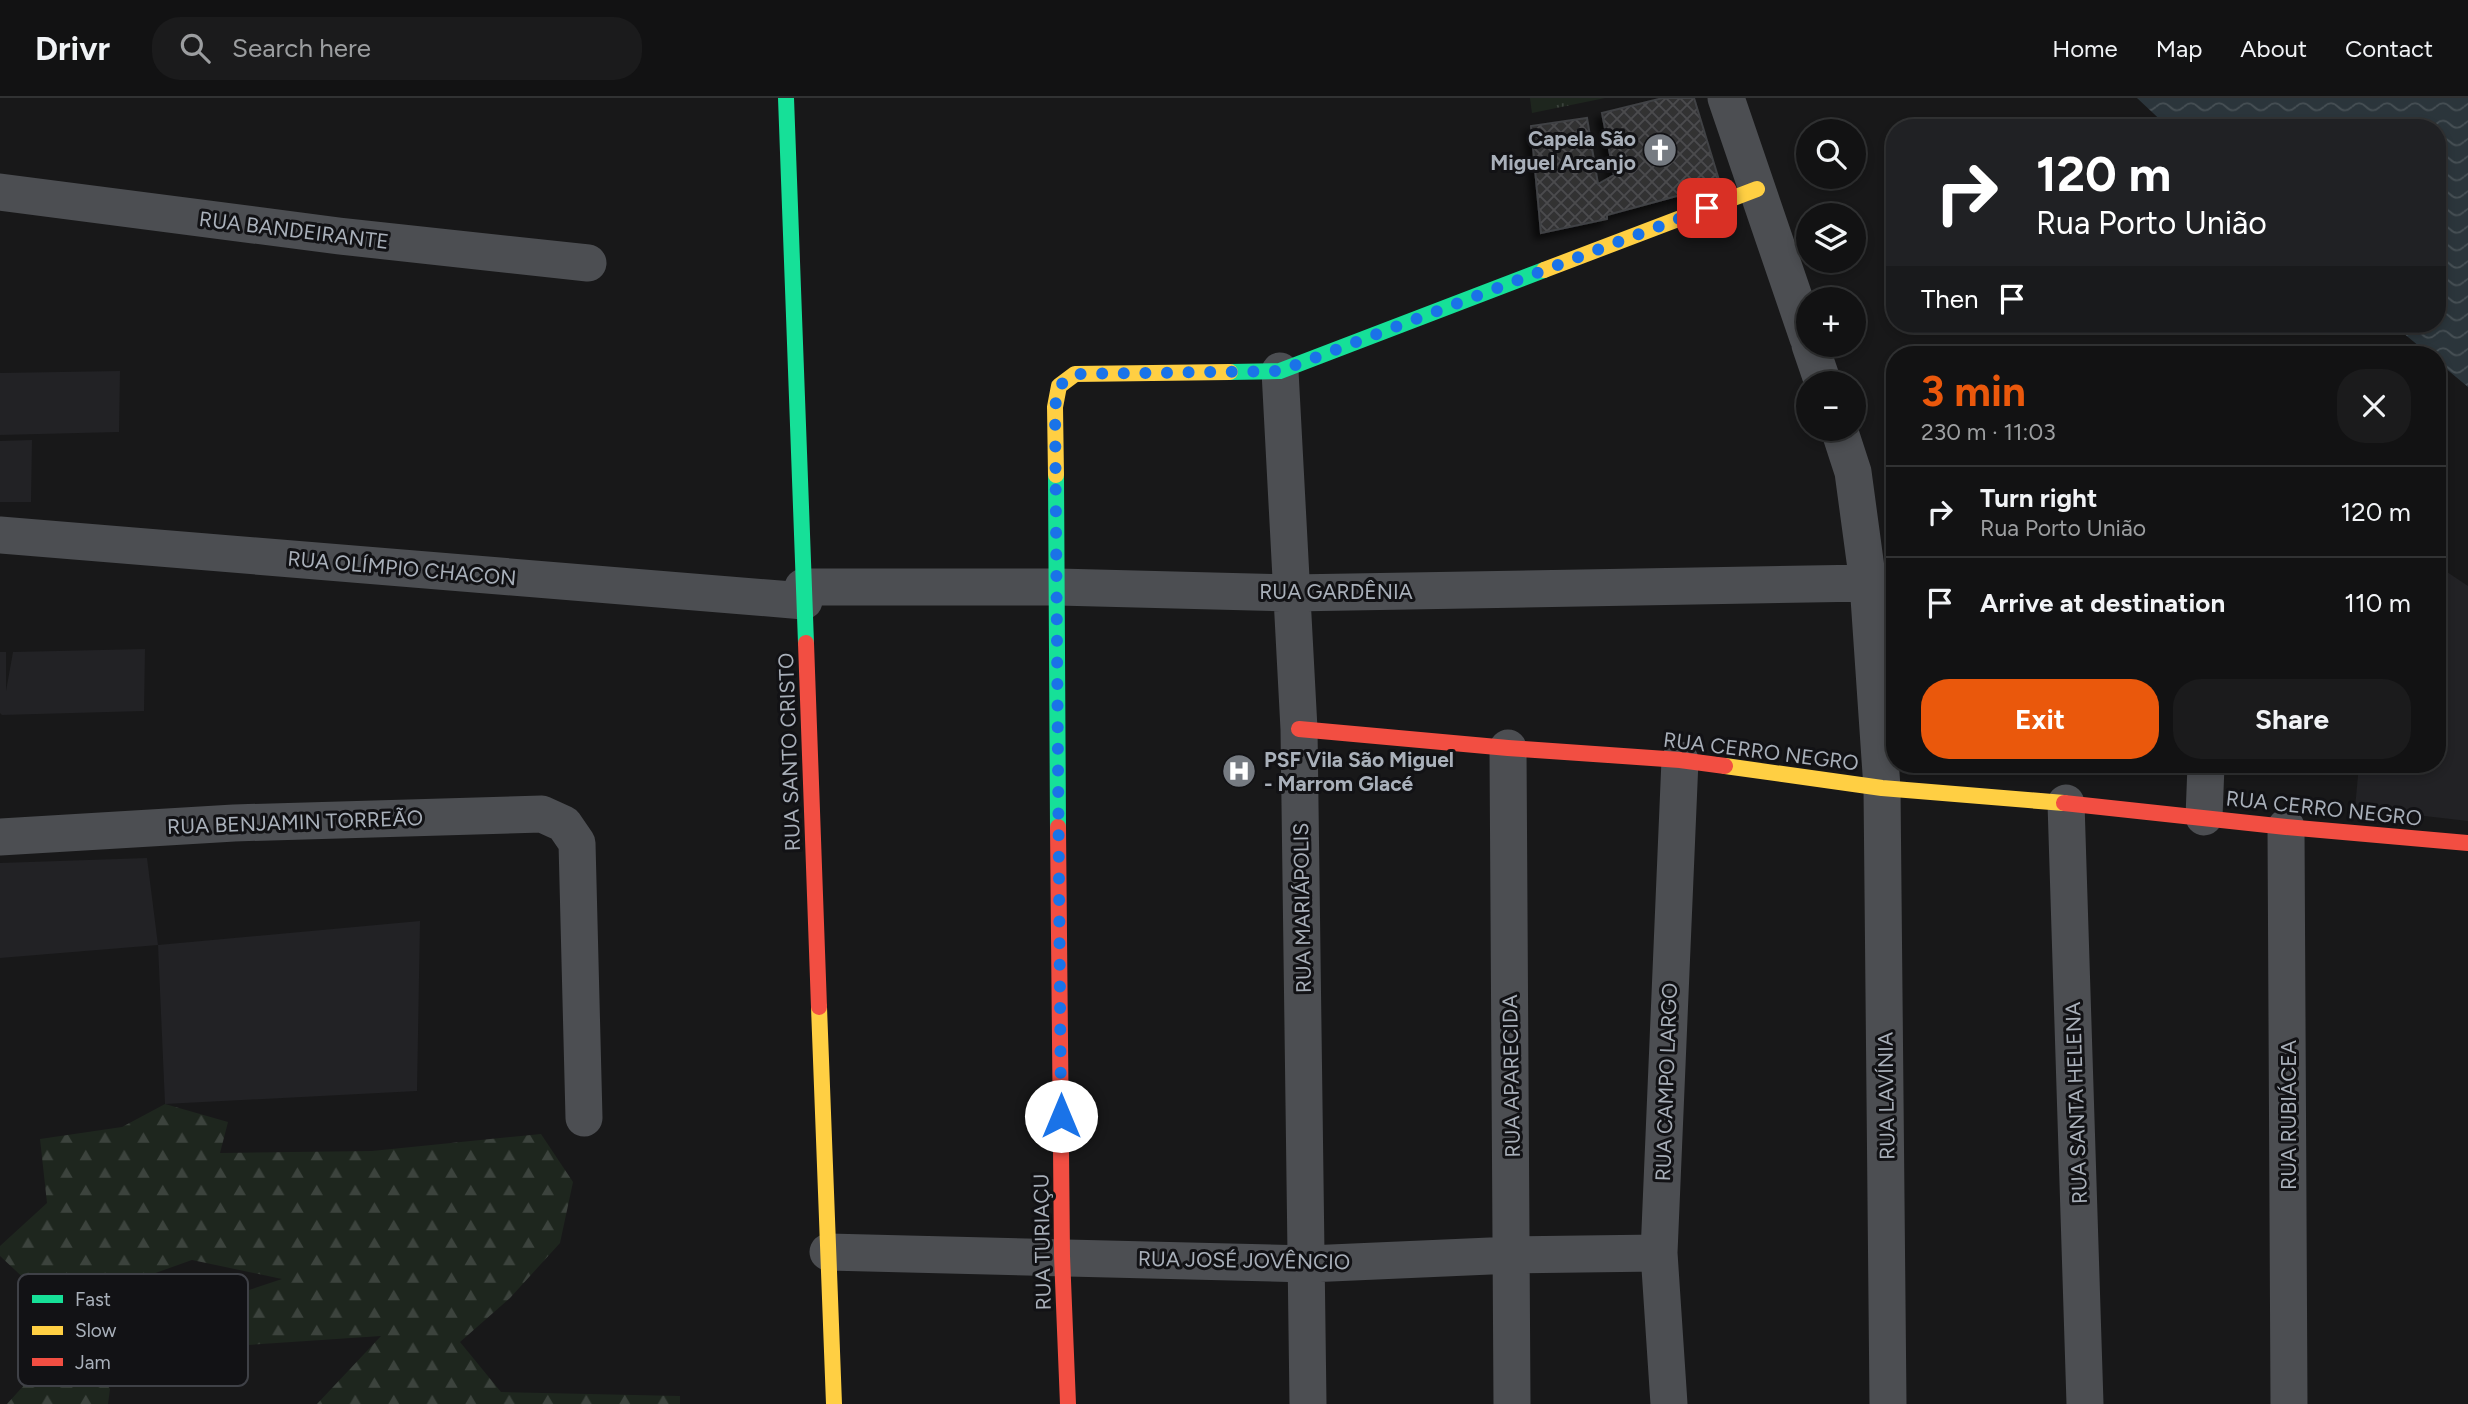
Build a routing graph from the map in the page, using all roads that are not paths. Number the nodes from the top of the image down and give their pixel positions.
1 (786, 98) edge
2 (1726, 98) edge
3 (1757, 189) junction
4 (0, 192) edge
5 (588, 263) dead end
6 (1796, 303) edge
7 (1280, 371) junction
8 (1843, 441) edge
9 (0, 535) edge
10 (1868, 583) junction
11 (1058, 587) junction
12 (1292, 593) junction
13 (804, 594) junction
14 (1299, 729) junction
15 (1508, 748) junction
16 (1681, 760) junction
17 (2206, 773) edge
18 (1882, 788) junction
19 (2066, 803) junction
20 (2204, 817) junction
21 (2286, 827) junction
22 (0, 837) edge
23 (2468, 843) edge
24 (584, 1118) dead end
25 (828, 1252) junction
26 (1659, 1253) junction
27 (1513, 1255) junction
28 (1062, 1256) junction
29 (1308, 1264) junction
30 (834, 1404) edge
31 (1068, 1404) edge
32 (1308, 1404) edge
33 (1512, 1404) edge
34 (1669, 1404) edge
35 (1888, 1404) edge
36 (2085, 1404) edge
37 (2290, 1404) edge

1 - 13 street, RUA SANTO CRISTO
2 - 3 street
3 - 6 street
3 - 7 street
4 - 5 street, RUA BANDEIRANTE
7 - 11 street, RUA TURIAÇU
7 - 12 street, RUA MARIÁPOLIS
8 - 10 street, RUA LAVÍNIA
9 - 13 street, RUA OLÍMPIO CHACON
10 - 12 street, RUA GARDÊNIA
10 - 18 street, RUA LAVÍNIA
11 - 12 street, RUA GARDÊNIA
11 - 13 street, RUA GARDÊNIA
11 - 28 street, RUA TURIAÇU
12 - 14 street, RUA MARIÁPOLIS
13 - 25 street, RUA SANTO CRISTO
14 - 15 street, RUA CERRO NEGRO
14 - 29 street, RUA MARIÁPOLIS
15 - 16 street, RUA CERRO NEGRO
15 - 27 street, RUA APARECIDA
16 - 18 street, RUA CERRO NEGRO
16 - 26 street, RUA CAMPO LARGO
17 - 20 street
18 - 19 street, RUA CERRO NEGRO
18 - 35 street, RUA LAVÍNIA
19 - 20 street, RUA CERRO NEGRO
19 - 36 street, RUA SANTA HELENA
20 - 21 street, RUA CERRO NEGRO
21 - 23 street, RUA CERRO NEGRO
21 - 37 street, RUA RUBIÁCEA
22 - 24 street, RUA BENJAMIN TORREÃO
25 - 28 street, RUA JOSÉ JOVÊNCIO
25 - 30 street, RUA SANTO CRISTO
26 - 27 street, RUA JOSÉ JOVÊNCIO
26 - 34 street, RUA CAMPO LARGO
27 - 29 street, RUA JOSÉ JOVÊNCIO
27 - 33 street, RUA APARECIDA
28 - 29 street, RUA JOSÉ JOVÊNCIO
28 - 31 street, RUA TURIAÇU
29 - 32 street, RUA MARIÁPOLIS

